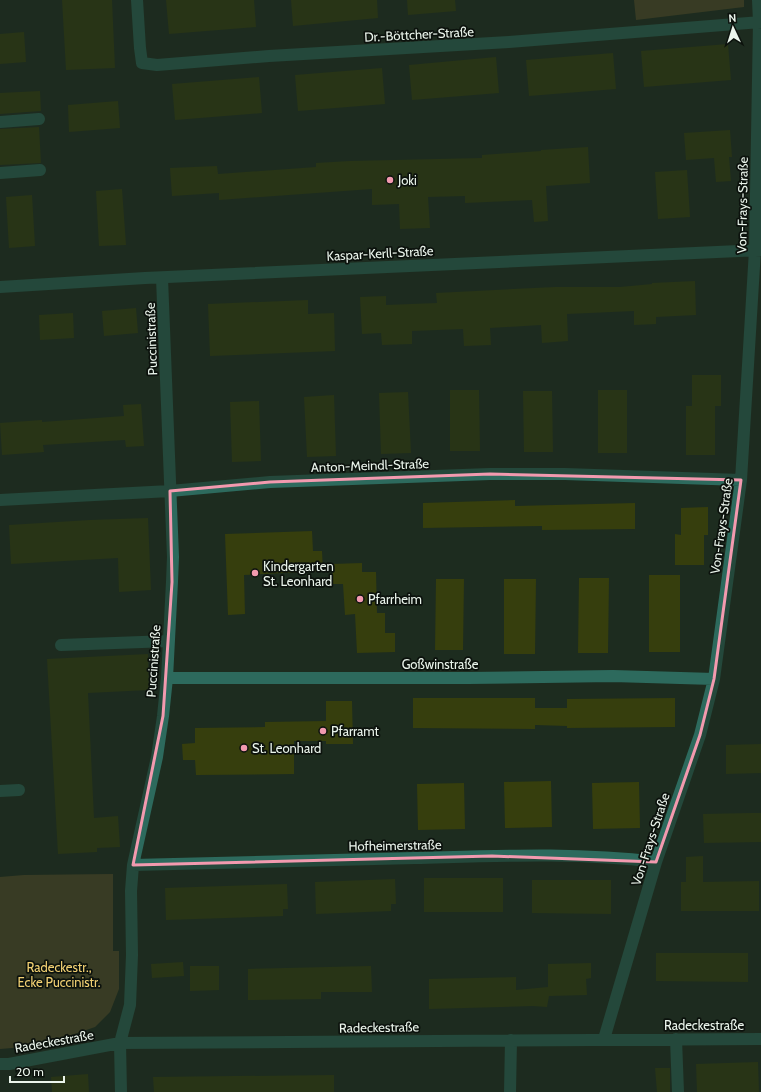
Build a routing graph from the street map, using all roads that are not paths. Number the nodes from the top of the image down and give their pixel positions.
1 (137, 0) edge
2 (758, 0) edge
3 (760, 22) edge
4 (39, 119) dead end
5 (0, 122) edge
6 (40, 170) dead end
7 (0, 173) edge
8 (758, 250) edge
9 (162, 278) junction
10 (0, 287) edge
11 (756, 321) edge
12 (742, 480) junction
13 (170, 491) junction
14 (0, 500) edge
15 (169, 641) junction
16 (62, 645) dead end
17 (166, 678) junction
18 (714, 679) junction
19 (19, 790) dead end
20 (0, 791) edge
21 (656, 862) junction
22 (133, 864) junction
23 (604, 1039) junction
24 (676, 1039) junction
25 (761, 1039) edge
26 (511, 1040) junction
27 (120, 1043) junction
28 (0, 1064) edge
29 (121, 1092) edge
30 (510, 1092) edge
31 (678, 1092) edge

1 - 3 street, Dr.-Böttcher-Straße
2 - 3 street, Von-Frays-Straße
3 - 8 street, Von-Frays-Straße
4 - 5 street
6 - 7 street
8 - 9 street, Kaspar-Kerll-Straße
8 - 11 street, Von-Frays-Straße
9 - 10 street, Kaspar-Kerll-Straße
9 - 13 street, Puccinistraße
11 - 12 street, Von-Frays-Straße
12 - 13 street, Anton-Meindl-Straße
12 - 18 street, Von-Frays-Straße
13 - 14 street, Anton-Meindl-Straße
13 - 15 street, Puccinistraße
15 - 16 street
15 - 17 street, Puccinistraße
17 - 18 street, Goßwinstraße
17 - 22 street, Puccinistraße
18 - 21 street, Von-Frays-Straße
19 - 20 street
21 - 22 street, Hofheimerstraße
21 - 23 street, Von-Frays-Straße
22 - 27 street, Puccinistraße
23 - 24 street, Radeckestraße
23 - 26 street, Radeckestraße
24 - 25 street, Radeckestraße
24 - 31 street
26 - 27 street, Radeckestraße
26 - 30 street
27 - 28 street, Radeckestraße
27 - 29 street, Puccinistraße

